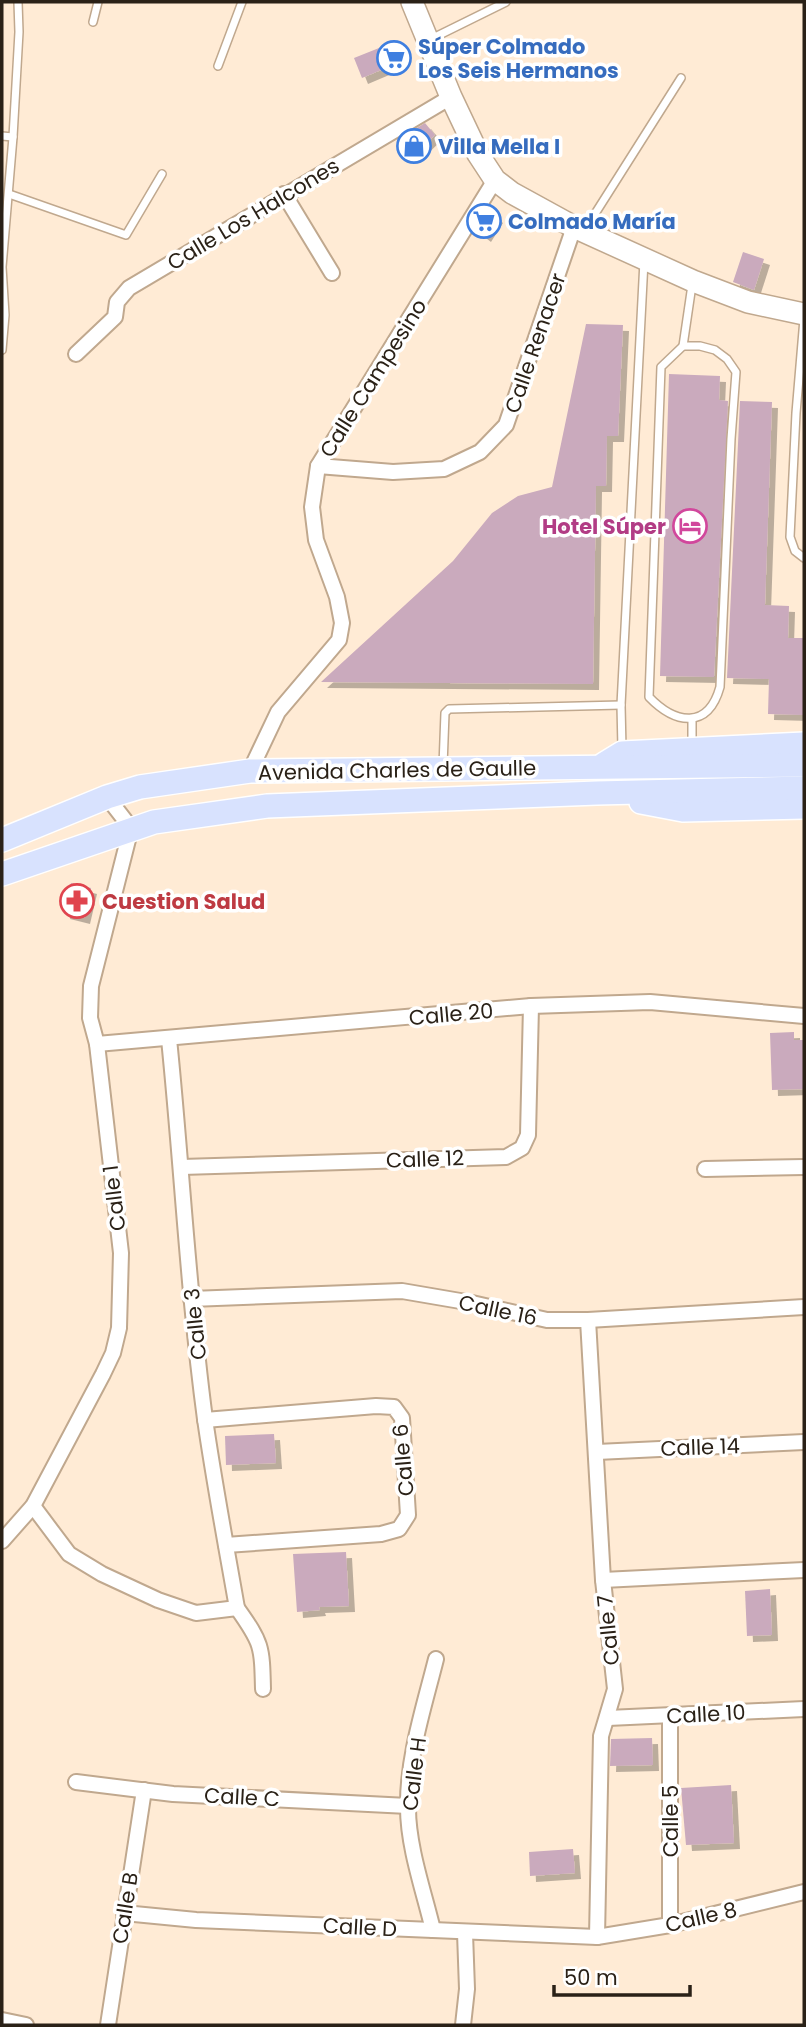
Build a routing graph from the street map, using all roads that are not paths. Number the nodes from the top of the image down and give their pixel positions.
1 (18, 2) edge
2 (98, 2) edge
3 (242, 2) edge
4 (412, 2) edge
5 (506, 2) edge
6 (93, 22) dead end
7 (428, 40) junction
8 (218, 66) dead end
9 (681, 78) dead end
10 (451, 97) junction
11 (2, 136) edge
12 (13, 137) junction
13 (162, 174) dead end
14 (495, 180) junction
15 (9, 194) junction
16 (284, 194) junction
17 (579, 229) junction
18 (644, 260) junction
19 (332, 273) dead end
20 (693, 281) junction
21 (804, 317) edge
22 (683, 346) junction
23 (2, 350) edge
24 (76, 354) dead end
25 (800, 414) edge
26 (318, 466) junction
27 (804, 558) edge
28 (621, 705) junction
29 (692, 719) junction
30 (804, 744) edge
31 (692, 749) junction
32 (622, 753) junction
33 (804, 765) edge
34 (443, 768) junction
35 (596, 769) junction
36 (250, 771) junction
37 (804, 788) edge
38 (597, 793) junction
39 (107, 797) junction
40 (804, 807) edge
41 (131, 828) junction
42 (2, 841) edge
43 (2, 874) edge
44 (531, 1006) junction
45 (804, 1016) edge
46 (169, 1039) junction
47 (97, 1044) junction
48 (182, 1167) junction
49 (804, 1167) edge
50 (705, 1169) dead end
51 (191, 1299) junction
52 (804, 1307) edge
53 (588, 1320) junction
54 (205, 1420) junction
55 (804, 1442) edge
56 (597, 1452) junction
57 (33, 1506) junction
58 (2, 1541) edge
59 (226, 1545) junction
60 (804, 1570) edge
61 (603, 1580) junction
62 (237, 1608) junction
63 (436, 1659) dead end
64 (263, 1689) dead end
65 (804, 1709) edge
66 (670, 1716) junction
67 (608, 1718) junction
68 (76, 1782) dead end
69 (144, 1790) junction
70 (408, 1806) junction
71 (804, 1892) edge
72 (124, 1913) junction
73 (670, 1926) junction
74 (433, 1930) junction
75 (465, 1933) junction
76 (597, 1937) junction
77 (2, 2020) edge
78 (26, 2025) edge
79 (108, 2025) edge
80 (463, 2025) edge

1 - 12 lane
2 - 6 lane
3 - 8 lane
4 - 7 street
5 - 7 lane
7 - 10 street
9 - 17 lane
10 - 14 street
10 - 16 street, Calle Los Halcones
11 - 12 lane
12 - 15 lane
13 - 15 lane
14 - 17 street
14 - 26 street, Calle Campesino
15 - 23 lane
16 - 19 street
16 - 24 street, Calle Los Halcones
17 - 18 street
17 - 26 street, Calle Renacer
18 - 20 street
18 - 28 lane
20 - 21 street
20 - 22 lane
21 - 25 lane
22 - 29 lane
22 - 29 lane
25 - 27 lane
26 - 36 street, Calle Campesino
28 - 32 lane
28 - 34 lane
29 - 31 lane
30 - 31 main road
31 - 32 main road
32 - 35 main road
33 - 35 main road, Avenida Charles de Gaulle
34 - 35 main road, Avenida Charles de Gaulle
34 - 36 main road, Avenida Charles de Gaulle
36 - 39 main road, Avenida Charles de Gaulle
37 - 38 main road, Avenida Charles de Gaulle
38 - 40 main road
38 - 41 main road, Avenida Charles de Gaulle
39 - 41 street
39 - 42 main road, Avenida Charles de Gaulle
41 - 43 main road, Avenida Charles de Gaulle
41 - 47 street, Calle 1
44 - 45 street, Calle 20
44 - 46 street, Calle 20
44 - 48 street, Calle 12
46 - 47 street, Calle 20
46 - 48 street, Calle 3
47 - 57 street, Calle 1
48 - 51 street, Calle 3
49 - 50 street
51 - 53 street, Calle 16
51 - 54 street, Calle 3
52 - 53 street, Calle 16
53 - 56 street, Calle 7
54 - 59 street, Calle 3
54 - 59 street, Calle 6
55 - 56 street, Calle 14
56 - 61 street, Calle 7
57 - 58 street, Calle 1
57 - 62 street
59 - 62 street, Calle 3
60 - 61 street
61 - 67 street, Calle 7
62 - 64 street
63 - 70 street, Calle H
65 - 66 street, Calle 10
66 - 67 street, Calle 10
66 - 73 street, Calle 5
67 - 76 street, Calle 7
68 - 69 street, Calle C
69 - 70 street, Calle C
69 - 72 street, Calle B
70 - 74 street, Calle H
71 - 73 street, Calle 8
72 - 74 street, Calle D
72 - 79 street, Calle B
73 - 76 street, Calle 8
74 - 75 street, Calle D
75 - 76 street, Calle D
75 - 80 street
77 - 78 street

